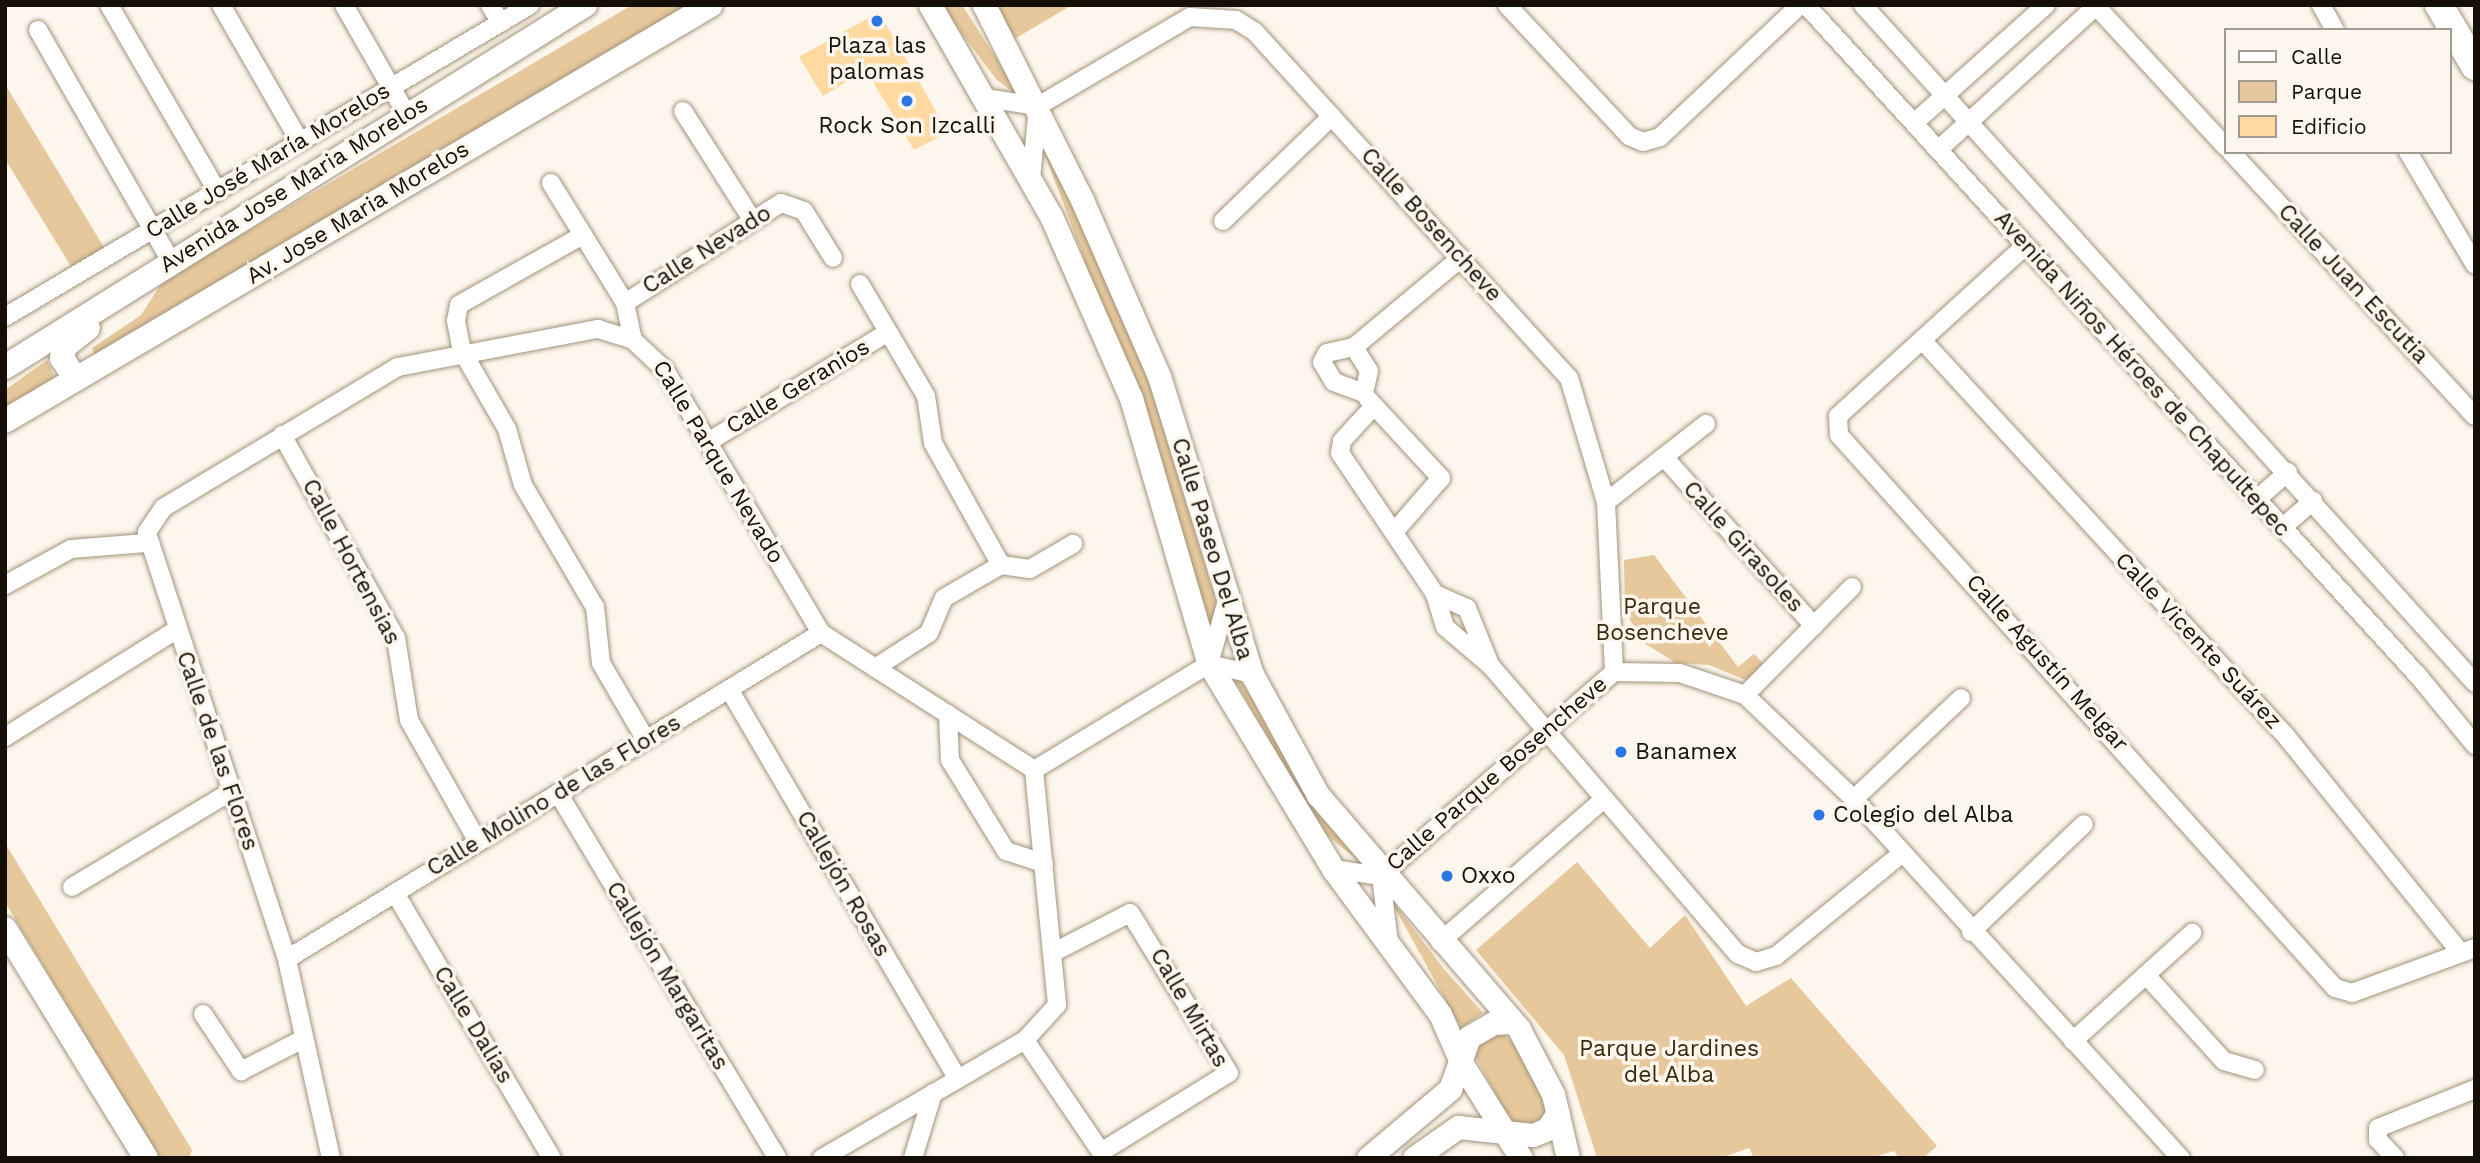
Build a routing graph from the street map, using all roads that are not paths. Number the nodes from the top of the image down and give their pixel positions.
1 (109, 5) edge
2 (221, 5) edge
3 (344, 5) edge
4 (490, 5) edge
5 (530, 5) edge
6 (585, 5) edge
7 (711, 5) edge
8 (930, 5) edge
9 (984, 5) edge
10 (1507, 5) edge
11 (1800, 5) edge
12 (1806, 5) edge
13 (1863, 5) edge
14 (2046, 5) edge
15 (2321, 5) edge
16 (2439, 5) edge
17 (2096, 6) edge
18 (1186, 11) edge
19 (500, 23) junction
20 (2334, 28) edge
21 (38, 30) dead end
22 (2475, 66) edge
23 (390, 88) junction
24 (1948, 94) junction
25 (985, 98) junction
26 (1038, 106) junction
27 (683, 111) dead end
28 (407, 115) junction
29 (1332, 116) junction
30 (1972, 121) junction
31 (1914, 124) junction
32 (300, 142) junction
33 (2224, 145) edge
34 (1938, 150) junction
35 (2233, 154) edge
36 (2409, 154) edge
37 (1031, 179) junction
38 (551, 183) dead end
39 (218, 192) junction
40 (753, 221) junction
41 (1223, 221) dead end
42 (154, 229) junction
43 (583, 234) junction
44 (2025, 246) junction
45 (833, 258) dead end
46 (1461, 258) junction
47 (171, 261) junction
48 (2475, 265) edge
49 (860, 284) dead end
50 (118, 294) junction
51 (625, 303) junction
52 (7, 312) edge
53 (888, 332) junction
54 (1922, 340) junction
55 (633, 341) junction
56 (1354, 347) junction
57 (462, 351) junction
58 (5, 367) edge
59 (76, 379) junction
60 (1369, 400) junction
61 (2475, 416) edge
62 (5, 421) edge
63 (1706, 424) dead end
64 (282, 435) junction
65 (708, 442) junction
66 (1664, 457) junction
67 (2288, 472) junction
68 (2257, 499) junction
69 (2313, 501) junction
70 (1605, 502) junction
71 (2283, 527) junction
72 (1394, 532) junction
73 (146, 543) junction
74 (1073, 544) dead end
75 (1001, 565) junction
76 (5, 585) edge
77 (1852, 587) dead end
78 (1435, 594) junction
79 (1226, 604) junction
80 (1814, 626) junction
81 (176, 630) junction
82 (821, 633) junction
83 (1209, 664) junction
84 (1490, 665) junction
85 (875, 668) junction
86 (1614, 672) junction
87 (1252, 674) junction
88 (2475, 683) edge
89 (729, 689) junction
90 (1745, 695) junction
91 (1961, 698) dead end
92 (948, 714) junction
93 (1544, 730) junction
94 (5, 737) edge
95 (646, 740) junction
96 (2475, 745) edge
97 (1034, 770) junction
98 (230, 792) junction
99 (558, 793) junction
100 (1854, 799) junction
101 (1603, 800) junction
102 (2084, 824) dead end
103 (478, 842) junction
104 (1900, 855) junction
105 (1044, 863) junction
106 (1333, 869) junction
107 (1381, 876) junction
108 (72, 887) dead end
109 (395, 893) junction
110 (5, 929) edge
111 (1971, 932) junction
112 (2192, 933) dead end
113 (1440, 942) junction
114 (1388, 943) junction
115 (2468, 950) edge
116 (1056, 951) junction
117 (287, 959) junction
118 (2146, 975) junction
119 (203, 1014) dead end
120 (1512, 1022) junction
121 (303, 1039) junction
122 (1025, 1040) junction
123 (2073, 1041) junction
124 (1462, 1064) junction
125 (2255, 1070) dead end
126 (958, 1079) junction
127 (2475, 1089) edge
128 (933, 1093) junction
129 (1558, 1113) junction
130 (1500, 1128) junction
131 (142, 1153) edge
132 (827, 1157) edge
133 (331, 1158) edge
134 (552, 1158) edge
135 (777, 1158) edge
136 (914, 1158) edge
137 (1368, 1158) edge
138 (1414, 1158) edge
139 (1521, 1158) edge
140 (1568, 1158) edge
141 (2181, 1158) edge
142 (2395, 1158) edge

1 - 39 street
2 - 32 street
3 - 23 street
4 - 19 street
5 - 19 street, Calle José María Morelos
6 - 28 main road, Avenida Jose Maria Morelos
7 - 59 main road, Av. Jose Maria Morelos
8 - 25 street, Calle Paseo Del Alba
9 - 26 street, Calle Paseo Del Alba
10 - 11 street
12 - 31 street, Avenida Niños Héroes de Chapultepec
13 - 24 street, Avenida Niños Héroes de Chapultepec
14 - 24 street
15 - 20 street
16 - 22 main road
17 - 30 street
17 - 33 street
18 - 26 street, Calle Bosencheve
18 - 29 street, Calle Bosencheve
19 - 23 street, Calle José María Morelos
21 - 42 street
23 - 28 street
23 - 32 street, Calle José María Morelos
24 - 30 street, Avenida Niños Héroes de Chapultepec
24 - 31 street
25 - 26 street
25 - 37 street, Calle Paseo Del Alba
26 - 37 street
26 - 79 street, Calle Paseo Del Alba
27 - 40 street
28 - 47 main road, Avenida Jose Maria Morelos
29 - 41 street
29 - 46 street, Calle Bosencheve
30 - 34 street
30 - 67 street, Avenida Niños Héroes de Chapultepec
31 - 34 street, Avenida Niños Héroes de Chapultepec
32 - 39 street, Calle José María Morelos
34 - 44 street, Avenida Niños Héroes de Chapultepec
35 - 61 street, Calle Juan Escutia
36 - 48 street
37 - 83 street, Calle Paseo Del Alba
38 - 43 street
39 - 42 street, Calle José María Morelos
40 - 45 street, Calle Nevado
40 - 51 street, Calle Nevado
42 - 47 street
42 - 52 street, Calle José María Morelos
43 - 51 street
43 - 57 street
44 - 54 street, Calle Agustín Melgar
44 - 68 street, Avenida Niños Héroes de Chapultepec
46 - 56 street
46 - 70 street, Calle Bosencheve
47 - 50 main road, Avenida Jose Maria Morelos
49 - 53 street, Calle Geranios
50 - 58 main road, Avenida Jose Maria Morelos
50 - 59 main road
51 - 55 street
53 - 65 street, Calle Geranios
53 - 75 street, Calle Geranios
54 - 115 street, Calle Vicente Suárez
54 - 115 street, Calle Agustín Melgar
55 - 57 street, Calle Parque Nevado
55 - 65 street, Calle Parque Nevado
56 - 60 street
56 - 60 street
57 - 64 street, Calle Parque Nevado
57 - 95 street
59 - 62 main road, Av. Jose Maria Morelos
60 - 72 street
60 - 72 street
63 - 66 street
64 - 73 street, Calle Parque Nevado
64 - 103 street, Calle Hortensias
65 - 82 street, Calle Parque Nevado
66 - 70 street
66 - 80 street, Calle Girasoles
67 - 68 street
67 - 69 street, Avenida Niños Héroes de Chapultepec
68 - 71 street, Avenida Niños Héroes de Chapultepec
69 - 71 street
69 - 88 street, Avenida Niños Héroes de Chapultepec
70 - 86 street, Calle Bosencheve
71 - 96 street, Avenida Niños Héroes de Chapultepec
72 - 78 street
73 - 76 street
73 - 81 street, Calle de las Flores
74 - 75 street
75 - 85 street
77 - 80 street
78 - 84 street
78 - 84 street
79 - 83 street
79 - 87 street, Calle Paseo Del Alba
80 - 90 street, Calle Girasoles
81 - 94 street
81 - 98 street, Calle de las Flores
82 - 85 street, Calle Parque Nevado
82 - 89 street, Calle Molino de las Flores
83 - 87 street
83 - 97 street
83 - 106 street, Calle Paseo Del Alba
84 - 93 street
85 - 92 street, Calle Parque Nevado
86 - 90 street
86 - 93 street, Calle Parque Bosencheve
87 - 107 street, Calle Paseo Del Alba
89 - 95 street, Calle Molino de las Flores
89 - 126 street, Callejón Rosas
90 - 100 street
91 - 100 street
92 - 97 street, Calle Parque Nevado
92 - 105 street
93 - 101 street
93 - 107 street, Calle Parque Bosencheve
95 - 99 street, Calle Molino de las Flores
97 - 105 street
98 - 108 street
98 - 117 street, Calle de las Flores
99 - 103 street, Calle Molino de las Flores
99 - 135 street, Callejón Margaritas
100 - 104 street
101 - 104 street
101 - 113 street
102 - 111 street
103 - 109 street, Calle Molino de las Flores
104 - 111 street
105 - 116 street
106 - 107 street, Calle Parque Bosencheve
106 - 114 street, Calle Paseo Del Alba
107 - 113 street, Calle Paseo Del Alba
107 - 114 street, Calle Parque Bosencheve
109 - 117 street, Calle Molino de las Flores
109 - 134 street, Calle Dalias
110 - 131 main road
111 - 123 street
112 - 118 street
113 - 120 street, Calle Paseo Del Alba
114 - 124 street, Calle Paseo Del Alba
116 - 122 street
116 - 122 street, Calle Mirtas
117 - 121 street, Calle de las Flores
118 - 123 street
118 - 125 street
119 - 121 street
120 - 124 street
120 - 129 street, Calle Paseo Del Alba
121 - 133 street, Calle de las Flores
122 - 126 street
123 - 141 street
124 - 130 street, Calle Paseo Del Alba
124 - 137 street
126 - 128 street
127 - 142 street
128 - 132 street
128 - 136 street
129 - 130 street
129 - 140 street, Calle Paseo Del Alba
130 - 138 street
130 - 139 street, Calle Paseo Del Alba

